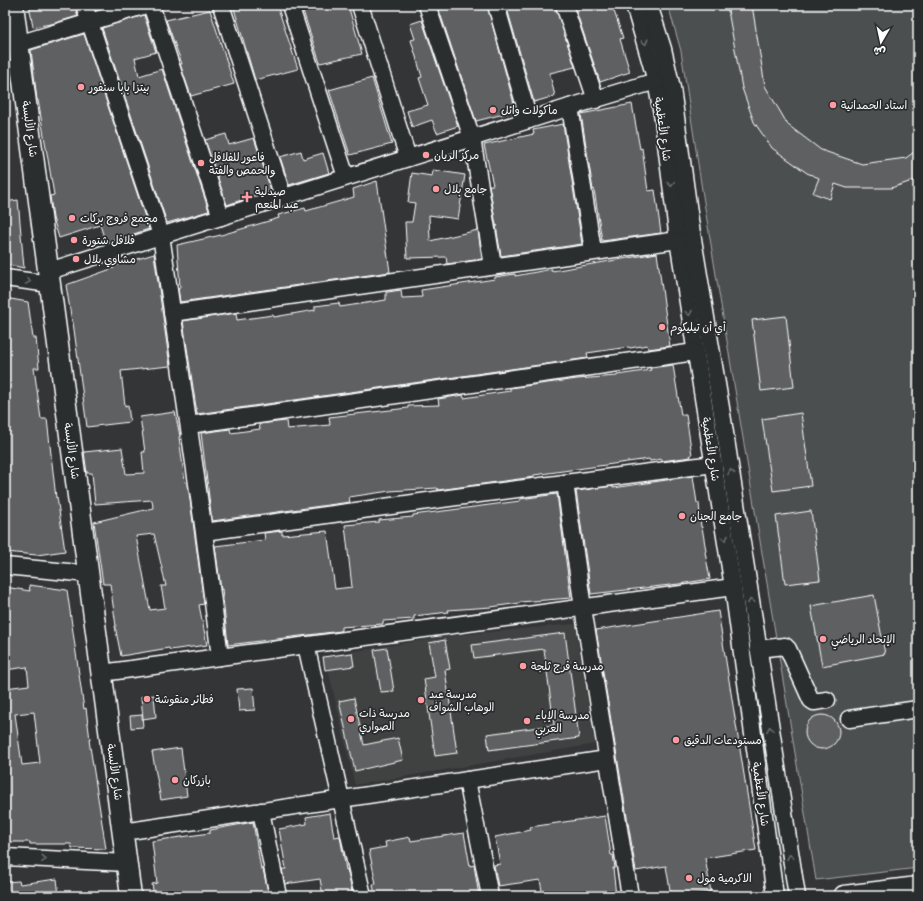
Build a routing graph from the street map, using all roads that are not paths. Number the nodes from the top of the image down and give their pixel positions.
1 (13, 5) edge
2 (84, 5) edge
3 (146, 5) edge
4 (151, 5) edge
5 (220, 5) edge
6 (290, 5) edge
7 (360, 5) edge
8 (427, 5) edge
9 (496, 5) edge
10 (564, 5) edge
11 (634, 5) edge
12 (649, 5) edge
13 (90, 22) junction
14 (18, 44) junction
15 (656, 81) junction
16 (596, 100) junction
17 (570, 107) junction
18 (529, 120) junction
19 (472, 138) junction
20 (408, 158) junction
21 (346, 177) junction
22 (283, 197) junction
23 (221, 217) junction
24 (161, 236) junction
25 (678, 240) junction
26 (593, 251) junction
27 (493, 266) junction
28 (5, 278) edge
29 (49, 278) junction
30 (172, 313) junction
31 (695, 352) junction
32 (188, 425) junction
33 (714, 464) junction
34 (566, 483) junction
35 (204, 532) junction
36 (5, 566) edge
37 (89, 574) junction
38 (733, 588) junction
39 (583, 608) junction
40 (306, 645) junction
41 (758, 649) junction
42 (220, 657) junction
43 (102, 673) junction
44 (827, 700) dead end
45 (918, 709) edge
46 (849, 719) dead end
47 (608, 758) junction
48 (467, 780) junction
49 (341, 800) junction
50 (261, 811) junction
51 (123, 832) junction
52 (5, 857) edge
53 (127, 863) junction
54 (918, 887) edge
55 (131, 896) edge
56 (278, 896) edge
57 (363, 896) edge
58 (490, 896) edge
59 (630, 896) edge
60 (774, 896) edge
61 (797, 896) edge
62 (844, 896) edge

1 - 14 main road, شارع الألبسة
2 - 13 street
3 - 13 street
4 - 23 street
5 - 22 street
6 - 21 street
7 - 20 street
8 - 19 street
9 - 18 street
10 - 16 street
11 -> 15 street, شارع الأعظمية
41 -> 12 street
13 - 14 street
13 - 24 street
14 - 29 main road, شارع الألبسة
15 - 16 street
15 -> 25 street, شارع الأعظمية
16 - 17 street
17 - 18 street
17 - 26 street
18 - 19 street
19 - 20 street
19 - 27 street
20 - 21 street
21 - 22 street
22 - 23 street
23 - 24 street
24 - 29 street
24 - 30 street
25 - 26 street
25 -> 31 street, شارع الأعظمية
26 - 27 street
27 - 30 street
28 -> 29 street
29 - 37 main road, شارع الألبسة
30 - 32 street
31 - 32 street
31 - 33 street, شارع الأعظمية
32 - 35 street
33 - 34 street
33 -> 38 street, شارع الأعظمية
34 - 35 street
34 - 39 street
35 - 42 street
36 - 37 street
37 - 43 main road, شارع الألبسة
38 - 39 street
38 - 60 street, شارع الأعظمية
39 - 40 street
39 - 47 street
40 - 42 street
40 - 49 street
41 - 44 street
61 -> 41 street
42 - 43 street
43 - 51 main road, شارع الألبسة
45 - 46 street
47 - 48 street
47 - 59 street
48 - 49 street
48 - 58 street
49 - 50 street
49 - 57 street
50 - 51 street
50 - 56 street
51 - 53 main road, شارع الألبسة
52 -> 53 street
53 - 55 main road, شارع الألبسة
54 - 62 main road

